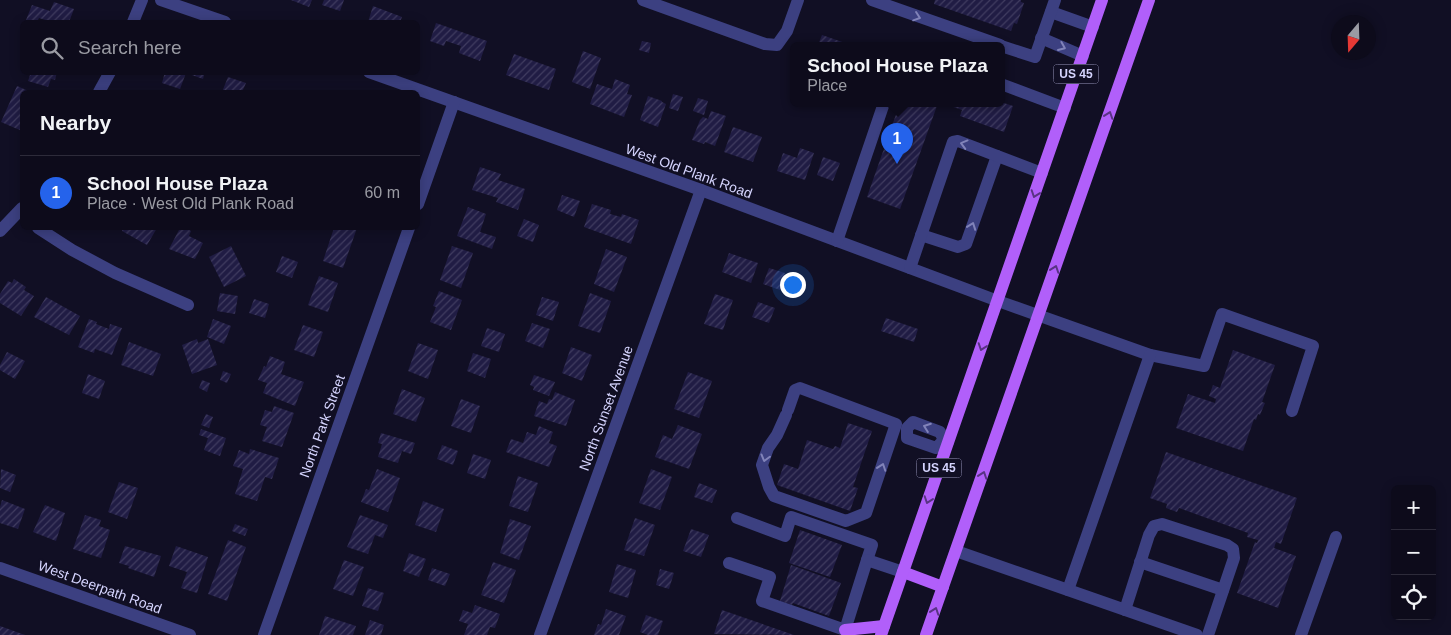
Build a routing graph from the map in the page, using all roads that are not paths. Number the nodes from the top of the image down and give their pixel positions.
1 (142, 0) edge
2 (161, 0) edge
3 (643, 0) edge
4 (798, 0) edge
5 (872, 0) edge
6 (1102, 0) edge
7 (1149, 0) edge
8 (1053, 6) edge
9 (134, 20) edge
10 (219, 20) edge
11 (1093, 27) junction
12 (1041, 38) junction
13 (991, 42) edge
14 (1005, 47) edge
15 (1083, 56) junction
16 (108, 75) edge
17 (378, 75) edge
18 (1005, 86) edge
19 (100, 90) edge
20 (420, 90) edge
21 (420, 90) edge
22 (454, 102) junction
23 (883, 107) edge
24 (1065, 108) junction
25 (997, 156) junction
26 (1042, 173) junction
27 (701, 190) junction
28 (420, 198) edge
29 (20, 214) edge
30 (41, 230) edge
31 (408, 230) edge
32 (0, 231) edge
33 (921, 235) junction
34 (837, 241) junction
35 (910, 268) junction
36 (998, 301) junction
37 (188, 305) dead end
38 (1039, 315) junction
39 (1150, 355) junction
40 (1292, 412) dead end
41 (902, 426) junction
42 (946, 441) junction
43 (737, 518) dead end
44 (1336, 538) dead end
45 (956, 551) junction
46 (868, 560) junction
47 (1140, 562) junction
48 (729, 563) dead end
49 (0, 568) edge
50 (903, 572) junction
51 (943, 587) junction
52 (1068, 590) junction
53 (1223, 590) junction
54 (1125, 610) junction
55 (882, 631) edge
56 (847, 633) edge
57 (190, 635) edge
58 (264, 635) edge
59 (540, 635) edge
60 (926, 635) edge
61 (1197, 635) edge
62 (1208, 635) edge
63 (1301, 635) edge

1 - 9 street
2 - 10 street
3 - 4 street
5 -> 13 street
6 - 11 main road, US 45
38 -> 7 main road, US 45
8 - 11 street
8 - 12 street
11 - 15 main road, US 45
12 - 14 street
12 -> 15 street
15 - 24 main road, US 45
16 - 19 street
17 - 21 street, West Old Plank Road
18 - 24 street
20 - 22 street, West Old Plank Road
22 - 27 street, West Old Plank Road
22 - 28 street
23 - 34 street
24 - 26 main road, US 45
25 - 26 street
33 -> 25 street
25 -> 33 street
26 -> 36 main road, US 45
27 - 34 street, West Old Plank Road
27 - 59 street, North Sunset Avenue
29 - 32 street
30 - 37 street
31 - 58 street, North Park Street
33 - 35 street
34 - 35 street, West Old Plank Road
35 - 36 street, West Old Plank Road
36 - 38 street, West Old Plank Road
36 -> 42 main road, US 45
38 - 39 street, West Old Plank Road
45 -> 38 main road, US 45
39 - 40 street, West Old Plank Road
39 - 52 street
41 -> 41 street
41 - 42 street
42 -> 50 main road, US 45
43 - 46 street
44 - 63 street
45 - 51 main road, US 45
45 - 52 street
46 - 50 street
46 - 56 street
47 - 53 street
47 - 53 street
47 - 54 street
48 - 56 street
49 - 57 street, West Deerpath Road
50 - 51 main road
50 - 55 main road, US 45
60 -> 51 main road, US 45
52 - 54 street
53 - 62 street
54 - 61 street
55 - 56 main road

